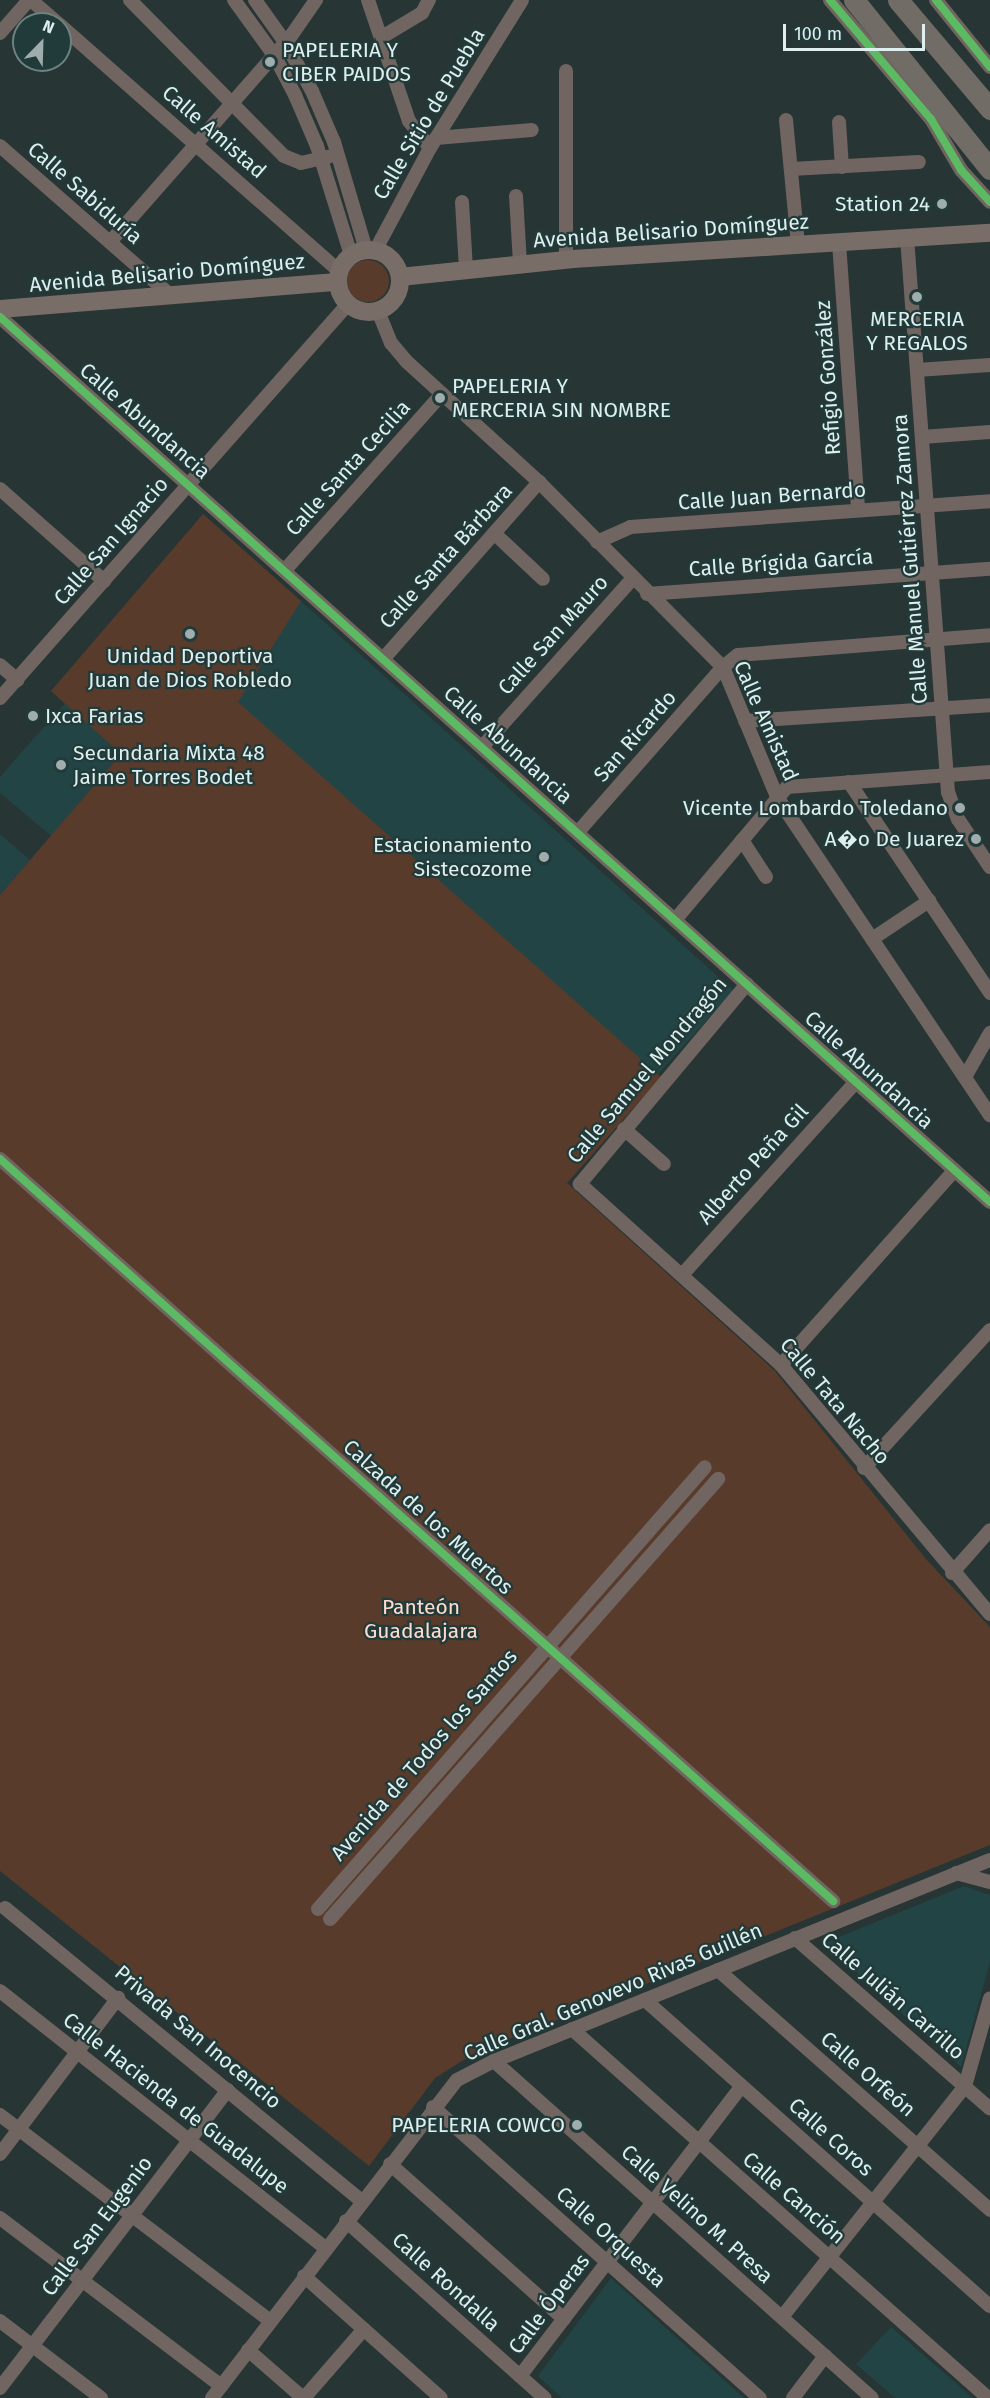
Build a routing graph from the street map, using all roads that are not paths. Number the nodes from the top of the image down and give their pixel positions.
1 (30, 0) edge
2 (130, 0) edge
3 (234, 0) edge
4 (255, 0) edge
5 (316, 0) edge
6 (368, 0) edge
7 (429, 0) edge
8 (522, 0) edge
9 (830, 0) edge
10 (854, 0) edge
11 (898, 0) edge
12 (930, 0) edge
13 (936, 0) edge
14 (44, 12) edge
15 (0, 33) edge
16 (72, 36) edge
17 (382, 37) junction
18 (285, 42) junction
19 (274, 55) junction
20 (986, 62) edge
21 (566, 71) dead end
22 (231, 104) junction
23 (990, 110) edge
24 (931, 119) junction
25 (786, 120) dead end
26 (838, 122) dead end
27 (532, 130) dead end
28 (433, 143) junction
29 (196, 144) junction
30 (0, 146) edge
31 (338, 154) junction
32 (321, 159) junction
33 (920, 162) dead end
34 (842, 167) junction
35 (791, 169) junction
36 (990, 169) edge
37 (990, 180) edge
38 (516, 196) dead end
39 (462, 202) dead end
40 (990, 202) edge
41 (987, 234) edge
42 (907, 237) junction
43 (110, 242) junction
44 (839, 243) junction
45 (798, 245) junction
46 (364, 252) junction
47 (570, 259) junction
48 (520, 264) junction
49 (466, 270) junction
50 (338, 277) junction
51 (399, 277) junction
52 (170, 296) junction
53 (348, 304) junction
54 (0, 309) edge
55 (378, 311) junction
56 (5, 321) edge
57 (0, 336) edge
58 (990, 364) edge
59 (917, 370) junction
60 (442, 394) junction
61 (990, 432) edge
62 (922, 436) junction
63 (539, 482) junction
64 (189, 484) junction
65 (0, 489) edge
66 (990, 501) edge
67 (927, 505) junction
68 (858, 510) junction
69 (494, 533) junction
70 (597, 542) junction
71 (990, 569) edge
72 (285, 570) junction
73 (932, 573) junction
74 (543, 579) dead end
75 (632, 579) junction
76 (104, 580) junction
77 (647, 594) junction
78 (990, 635) edge
79 (937, 639) junction
80 (384, 658) junction
81 (0, 665) edge
82 (723, 667) junction
83 (16, 680) junction
84 (0, 698) edge
85 (990, 705) edge
86 (942, 708) junction
87 (745, 721) junction
88 (482, 747) junction
89 (990, 772) edge
90 (946, 775) junction
91 (849, 782) junction
92 (777, 797) junction
93 (578, 832) junction
94 (741, 840) junction
95 (990, 867) edge
96 (766, 877) dead end
97 (929, 901) junction
98 (675, 920) junction
99 (872, 939) junction
100 (747, 984) junction
101 (990, 993) edge
102 (990, 1033) edge
103 (965, 1077) junction
104 (856, 1082) junction
105 (990, 1115) edge
106 (624, 1128) junction
107 (0, 1159) edge
108 (664, 1164) dead end
109 (955, 1170) junction
110 (580, 1184) joint
111 (990, 1202) edge
112 (682, 1275) junction
113 (990, 1330) edge
114 (781, 1365) junction
115 (705, 1467) dead end
116 (864, 1468) junction
117 (718, 1479) dead end
118 (990, 1530) edge
119 (952, 1573) junction
120 (990, 1614) edge
121 (547, 1647) junction
122 (560, 1658) junction
123 (990, 1860) edge
124 (956, 1873) junction
125 (990, 1882) edge
126 (832, 1901) dead end
127 (5, 1908) dead end
128 (318, 1909) dead end
129 (330, 1919) dead end
130 (795, 1938) junction
131 (718, 1970) junction
132 (0, 1991) edge
133 (118, 1998) junction
134 (990, 1998) edge
135 (645, 2000) junction
136 (572, 2030) junction
137 (77, 2052) junction
138 (494, 2061) junction
139 (742, 2086) junction
140 (965, 2086) junction
141 (228, 2090) junction
142 (433, 2107) junction
143 (990, 2109) edge
144 (0, 2115) edge
145 (19, 2130) junction
146 (188, 2140) junction
147 (699, 2142) junction
148 (917, 2146) junction
149 (0, 2154) edge
150 (390, 2164) junction
151 (362, 2201) junction
152 (873, 2202) junction
153 (653, 2203) junction
154 (990, 2210) edge
155 (132, 2216) junction
156 (0, 2218) edge
157 (346, 2221) junction
158 (326, 2248) junction
159 (829, 2257) junction
160 (607, 2262) junction
161 (304, 2276) junction
162 (82, 2280) junction
163 (990, 2306) edge
164 (782, 2317) junction
165 (564, 2319) junction
166 (0, 2321) edge
167 (270, 2321) junction
168 (364, 2329) junction
169 (32, 2346) junction
170 (248, 2350) junction
171 (825, 2356) junction
172 (520, 2376) junction
173 (221, 2386) junction
174 (0, 2388) edge
175 (101, 2398) edge
176 (212, 2398) edge
177 (304, 2398) edge
178 (441, 2398) edge
179 (545, 2398) edge
180 (760, 2398) edge
181 (793, 2398) edge
182 (872, 2398) edge
183 (988, 2398) edge

1 - 14 street, Calle Amistad
1 - 15 street
2 - 22 street
3 - 19 street
4 - 18 street
5 - 18 street
6 - 17 street
7 - 17 street
8 - 28 street, Calle Sitio de Puebla
9 - 24 street
10 - 36 highway
11 - 23 highway
12 - 20 street
13 - 20 street
16 - 29 street, Calle Amistad
17 - 28 street
18 - 19 street
18 - 31 street
19 - 22 street
19 - 32 street
21 - 47 street
22 - 29 street
22 - 32 street
24 - 37 highway
24 - 40 street
25 - 35 street
26 - 34 street
27 - 28 street
28 - 46 street, Calle Sitio de Puebla
29 - 43 street
29 - 50 street, Calle Amistad
30 - 43 street, Calle Sabiduría
31 - 32 street
31 - 46 street
32 - 46 street
33 - 34 street
34 - 35 street
35 - 45 street
38 - 48 street
39 - 49 street
41 - 42 main road, Avenida Belisario Domínguez
42 - 44 main road, Avenida Belisario Domínguez
42 - 59 street, Calle Manuel Gutiérrez Zamora
43 - 52 street, Calle Sabiduría
44 - 45 main road, Avenida Belisario Domínguez
44 - 68 street, Refigio González
45 - 47 main road, Avenida Belisario Domínguez
46 - 50 main road
46 - 51 main road
47 - 48 main road, Avenida Belisario Domínguez
48 - 49 main road, Avenida Belisario Domínguez
49 - 51 main road, Avenida Belisario Domínguez
50 - 52 main road, Avenida Belisario Domínguez
50 - 53 main road
51 - 55 main road
52 - 54 main road, Avenida Belisario Domínguez
53 - 55 main road
53 - 64 street, Calle San Ignacio
55 - 60 street, Calle Amistad
56 - 57 street
56 - 64 street, Calle Abundancia
58 - 59 street
59 - 62 street, Calle Manuel Gutiérrez Zamora
60 - 63 street, Calle Amistad
60 - 72 street, Calle Santa Cecilia
61 - 62 street
62 - 67 street, Calle Manuel Gutiérrez Zamora
63 - 69 street, Calle Santa Bárbara
63 - 70 street, Calle Amistad
64 - 72 street, Calle Abundancia
64 - 76 street, Calle San Ignacio
65 - 76 street
66 - 67 street, Calle Juan Bernardo
67 - 68 street, Calle Juan Bernardo
67 - 73 street, Calle Manuel Gutiérrez Zamora
68 - 70 street, Calle Juan Bernardo
69 - 74 street
69 - 80 street, Calle Santa Bárbara
70 - 75 street, Calle Amistad
71 - 73 street, Calle Brígida García
72 - 80 street, Calle Abundancia
73 - 77 street, Calle Brígida García
73 - 79 street, Calle Manuel Gutiérrez Zamora
75 - 77 street, Calle Amistad
75 - 88 street, Calle San Mauro
76 - 83 street, Calle San Ignacio
77 - 82 street, Calle Amistad
78 - 79 street
79 - 82 street
79 - 86 street, Calle Manuel Gutiérrez Zamora
80 - 88 street, Calle Abundancia
81 - 83 street
82 - 87 street, Calle Amistad
82 - 93 street, San Ricardo
83 - 84 street, Calle San Ignacio
85 - 86 street
86 - 87 street
86 - 90 street, Calle Manuel Gutiérrez Zamora
87 - 92 street, Calle Amistad
88 - 93 street, Calle Abundancia
89 - 90 street
90 - 91 street
90 - 95 street, Calle Manuel Gutiérrez Zamora
91 - 92 street
91 - 97 street
92 - 94 street
92 - 99 street, Calle Amistad
93 - 98 street, Calle Abundancia
94 - 96 street
94 - 98 street
97 - 99 street
97 - 101 street
98 - 100 street, Calle Abundancia
99 - 103 street, Calle Amistad
100 - 104 street, Calle Abundancia
100 - 106 street, Calle Samuel Mondragón
102 - 103 street
103 - 105 street, Calle Amistad
104 - 109 street, Calle Abundancia
104 - 112 street, Alberto Peña Gil
106 - 108 street
106 - 110 street, Calle Samuel Mondragón
107 - 121 street, Calzada de los Muertos
109 - 111 street, Calle Abundancia
109 - 114 street
110 - 112 street, Calle Tata Nacho
112 - 114 street, Calle Tata Nacho
113 - 116 street
114 - 116 street, Calle Tata Nacho
115 - 121 street, Avenida de Todos los Santos
116 - 119 street, Calle Tata Nacho
117 - 122 street, Avenida de Todos los Santos
118 - 119 street
119 - 120 street, Calle Tata Nacho
121 - 122 street, Calzada de los Muertos
121 - 128 street, Avenida de Todos los Santos
122 - 126 street, Calzada de los Muertos
122 - 129 street, Avenida de Todos los Santos
123 - 124 street, Calle Gral. Genovevo Rivas Guillén
124 - 125 street
124 - 130 street, Calle Gral. Genovevo Rivas Guillén
127 - 133 street, Privada San Inocencio
130 - 131 street, Calle Gral. Genovevo Rivas Guillén
130 - 140 street, Calle Julián Carrillo
131 - 135 street, Calle Gral. Genovevo Rivas Guillén
131 - 148 street, Calle Orfeón
132 - 137 street, Calle Hacienda de Guadalupe
133 - 137 street
133 - 141 street, Privada San Inocencio
134 - 140 street
135 - 136 street, Calle Gral. Genovevo Rivas Guillén
135 - 139 street, Calle Coros
136 - 138 street, Calle Gral. Genovevo Rivas Guillén
136 - 147 street, Calle Canción
137 - 145 street
137 - 146 street, Calle Hacienda de Guadalupe
138 - 142 street, Calle Gral. Genovevo Rivas Guillén
138 - 153 street, Calle Velino M. Presa
139 - 147 street, Calle Óperas
139 - 152 street, Calle Coros
140 - 143 street, Calle Julián Carrillo
140 - 148 street
141 - 146 street, Calle San Eugenio
141 - 151 street, Privada San Inocencio
142 - 150 street, Calle Gral. Genovevo Rivas Guillén
142 - 160 street, Calle Orquesta
144 - 145 street
145 - 149 street
145 - 155 street
146 - 155 street, Calle San Eugenio
146 - 158 street, Calle Hacienda de Guadalupe
147 - 153 street, Calle Óperas
147 - 159 street, Calle Canción
148 - 152 street
148 - 154 street, Calle Orfeón
150 - 151 street, Calle Gral. Genovevo Rivas Guillén
150 - 165 street
151 - 157 street, Calle Gral. Genovevo Rivas Guillén
152 - 159 street
152 - 163 street, Calle Coros
153 - 160 street, Calle Óperas
153 - 164 street, Calle Velino M. Presa
155 - 162 street, Calle San Eugenio
155 - 167 street
156 - 162 street
157 - 158 street, Calle Gral. Genovevo Rivas Guillén
157 - 172 street, Calle Rondalla
158 - 161 street, Calle Gral. Genovevo Rivas Guillén
159 - 164 street
159 - 183 street, Calle Canción
160 - 165 street, Calle Óperas
160 - 180 street, Calle Orquesta
161 - 167 street, Calle Gral. Genovevo Rivas Guillén
161 - 168 street
162 - 169 street, Calle San Eugenio
162 - 173 street
164 - 171 street, Calle Velino M. Presa
165 - 172 street, Calle Óperas
166 - 169 street
167 - 170 street, Calle Gral. Genovevo Rivas Guillén
168 - 177 street
168 - 178 street
169 - 174 street, Calle San Eugenio
169 - 175 street
170 - 173 street, Calle Gral. Genovevo Rivas Guillén
170 - 177 street
171 - 181 street
171 - 182 street, Calle Velino M. Presa
172 - 179 street, Calle Rondalla
173 - 176 street, Calle Gral. Genovevo Rivas Guillén

